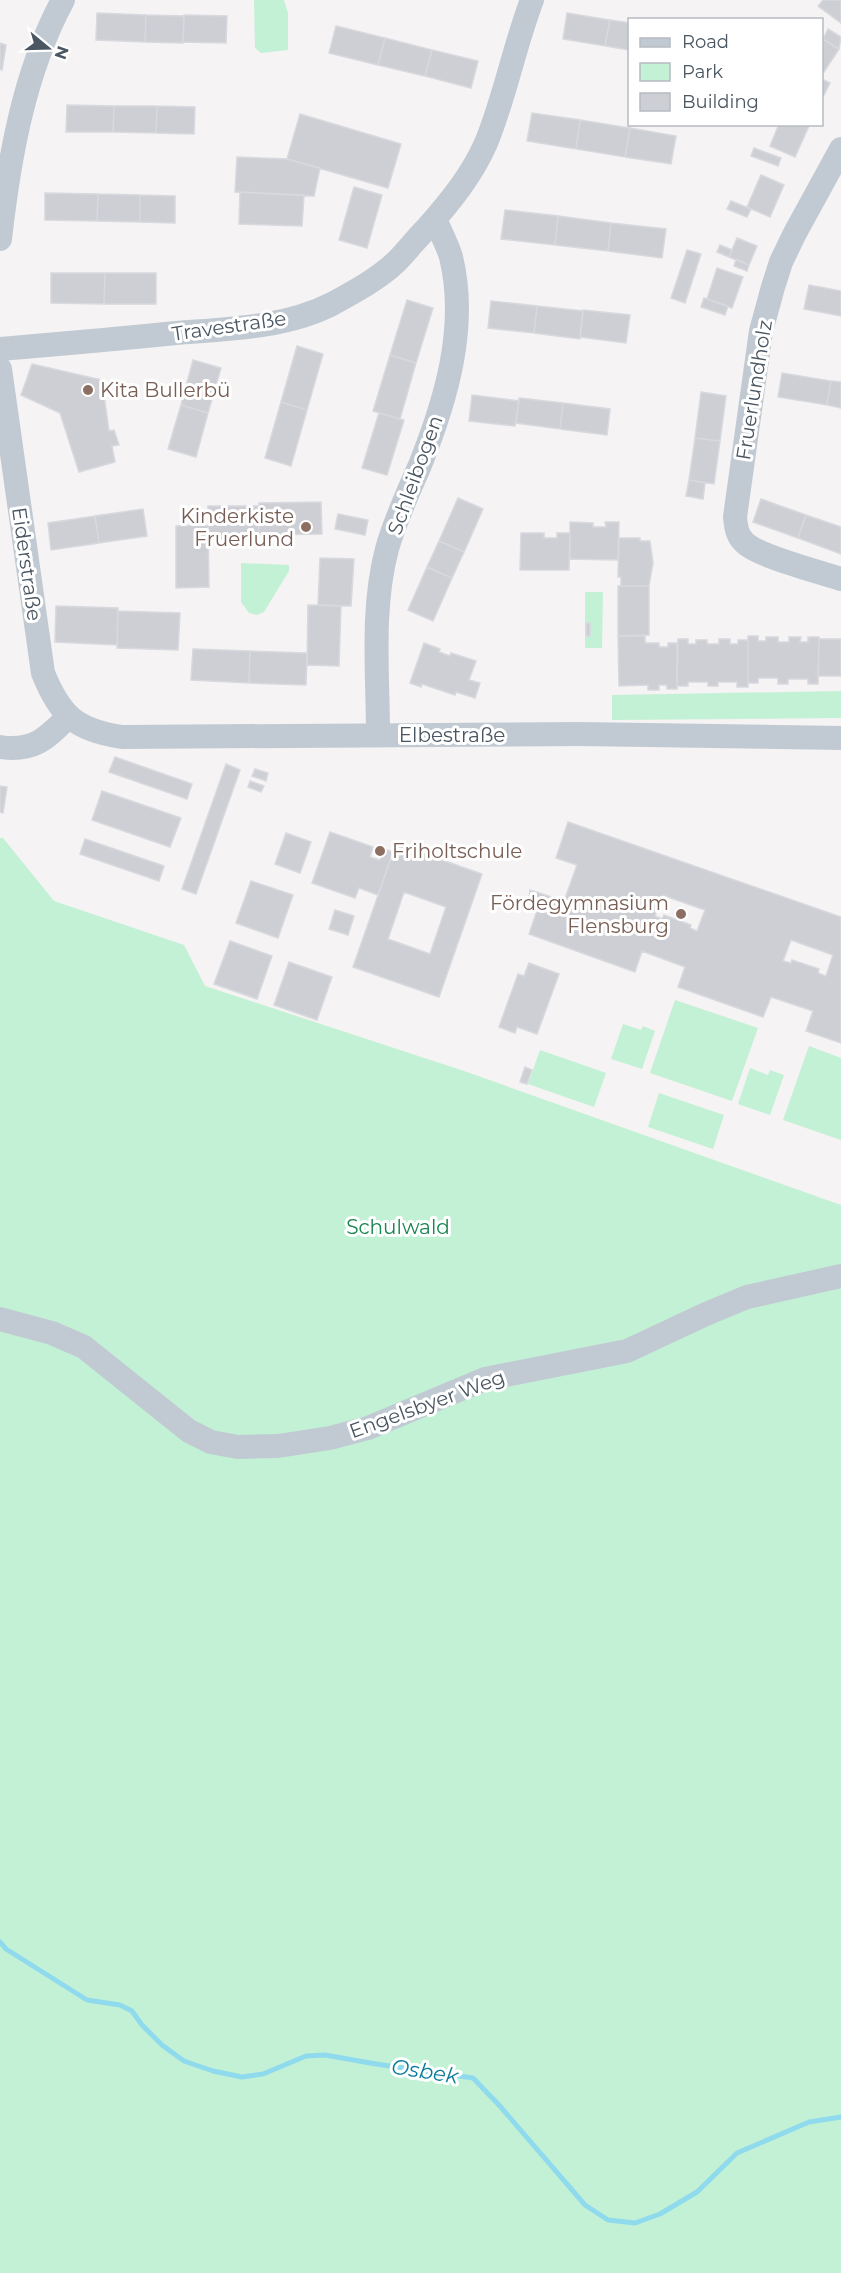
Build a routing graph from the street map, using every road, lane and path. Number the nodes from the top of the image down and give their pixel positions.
1 (63, 0) edge
2 (532, 0) edge
3 (841, 148) edge
4 (435, 219) junction
5 (0, 239) edge
6 (0, 349) edge
7 (0, 369) edge
8 (841, 579) edge
9 (68, 717) junction
10 (378, 735) junction
11 (841, 738) edge
12 (0, 747) edge
13 (841, 1276) edge
14 (0, 1319) edge

1 - 5 street
2 - 4 street, Travestraße
3 - 8 street, Fruerlundholz
4 - 6 street, Travestraße
4 - 10 street, Schleibogen
7 - 9 street, Eiderstraße
9 - 10 street, Elbestraße
9 - 12 street
10 - 11 street, Elbestraße
13 - 14 street, Engelsbyer Weg

